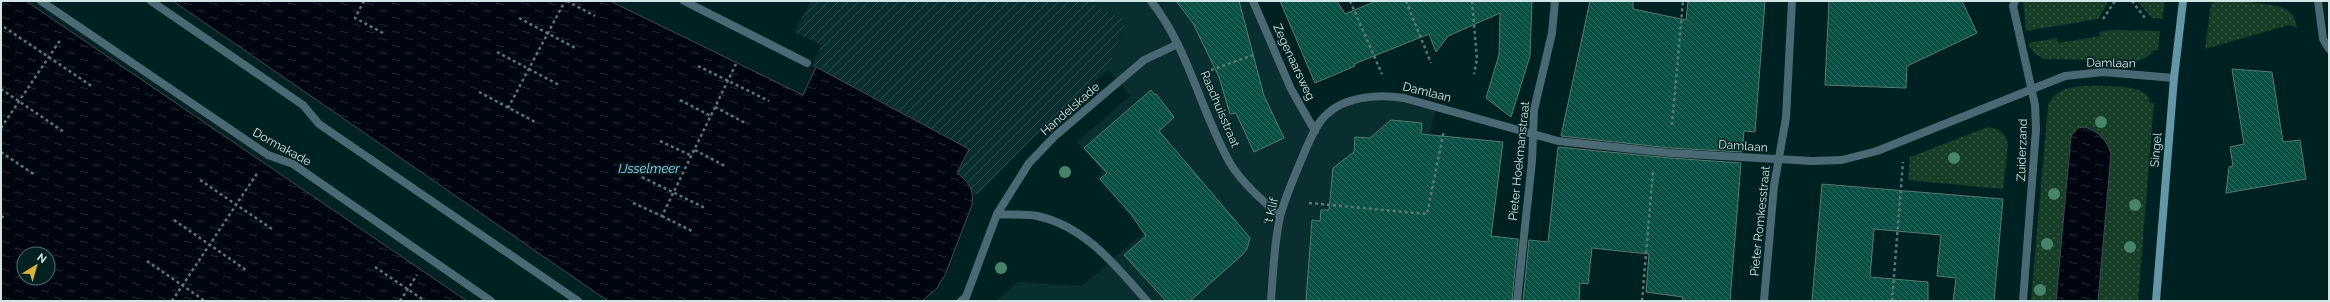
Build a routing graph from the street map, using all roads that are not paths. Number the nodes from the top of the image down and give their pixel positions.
1 (42, 1) edge
2 (151, 1) edge
3 (684, 1) edge
4 (1151, 1) edge
5 (1253, 1) edge
6 (1555, 1) edge
7 (1792, 1) edge
8 (2015, 1) edge
9 (2183, 1) edge
10 (2318, 1) edge
11 (1178, 44) junction
12 (2329, 49) edge
13 (807, 64) dead end
14 (2174, 78) junction
15 (2031, 90) junction
16 (1315, 132) junction
17 (1532, 134) junction
18 (1778, 160) junction
19 (997, 214) junction
20 (1280, 216) junction
21 (491, 301) edge
22 (578, 301) edge
23 (961, 301) edge
24 (1147, 301) edge
25 (1271, 301) edge
26 (1517, 301) edge
27 (1764, 301) edge
28 (2023, 301) edge
29 (2156, 301) edge

1 - 21 street, Dormakade
2 - 22 street
3 - 13 street
4 - 11 street, Raadhuisstraat
5 - 16 street, Zegenaarsweg
6 - 17 street, Pieter Hoekmanstraat
7 - 18 street, Pieter Romkesstraat
8 - 15 street, Zuiderzand
9 - 14 main road, Singel
10 - 12 street
11 - 19 street, Handelskade
11 - 20 street, Raadhuisstraat
14 - 15 street, Damlaan
14 - 29 main road, Singel
15 - 18 street, Damlaan
15 - 28 street, Zuiderzand
16 - 17 street, Damlaan
16 - 20 street, 't Klif
17 - 18 street, Damlaan
17 - 26 street, Pieter Hoekmanstraat
18 - 27 street, Pieter Romkesstraat
19 - 23 street, Handelskade
19 - 24 street
20 - 25 street, 't Klif

